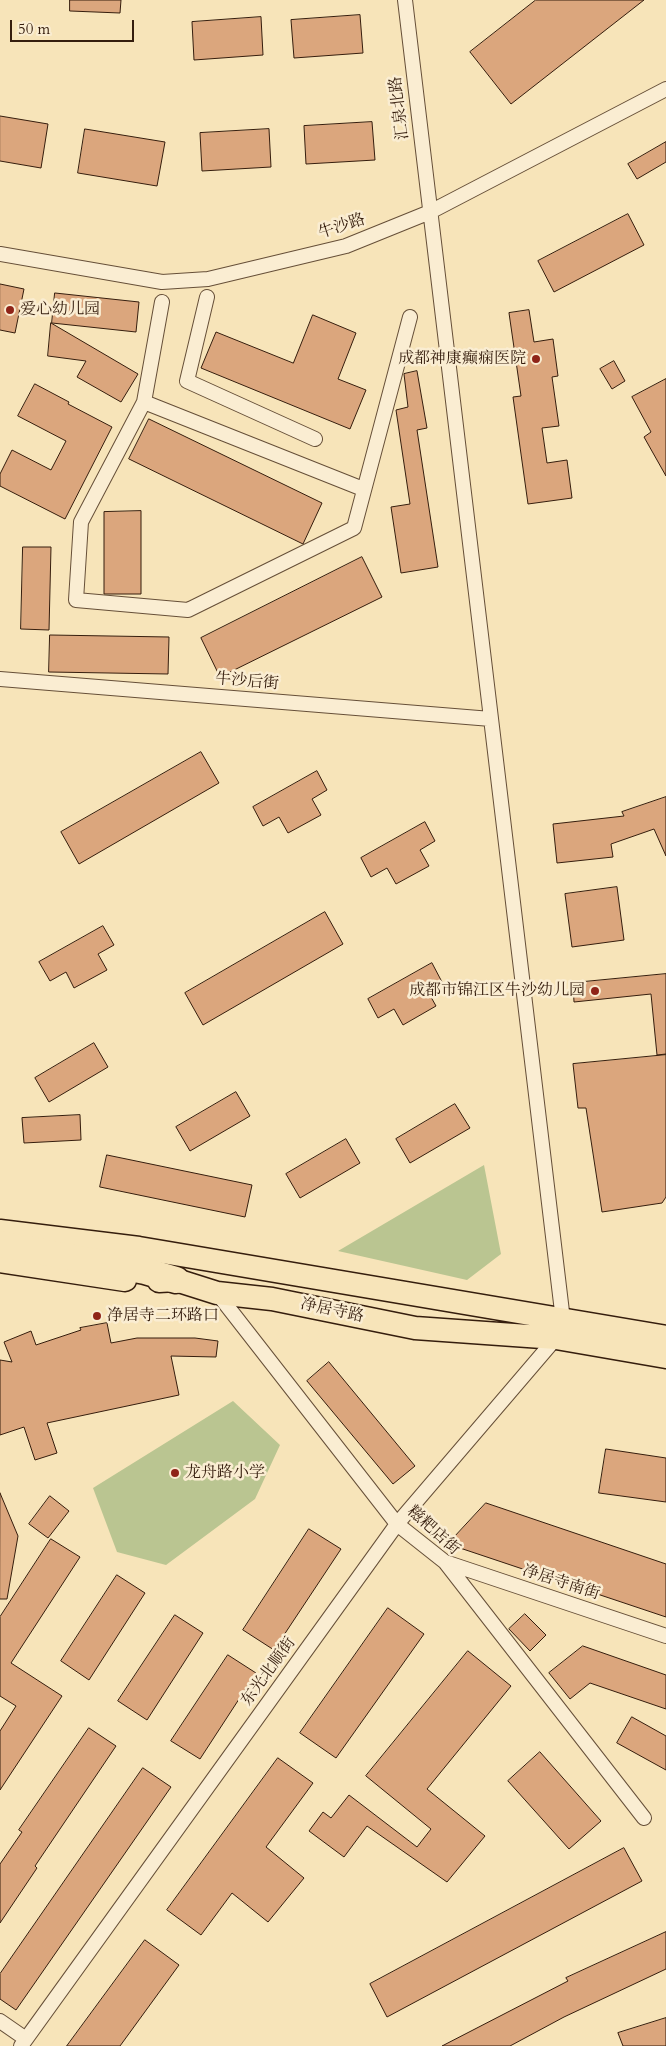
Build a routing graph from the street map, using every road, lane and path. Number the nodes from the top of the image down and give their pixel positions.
1 (405, 0) edge
2 (666, 89) edge
3 (430, 212) junction
4 (0, 254) edge
5 (207, 297) dead end
6 (162, 302) dead end
7 (410, 317) dead end
8 (144, 402) junction
9 (315, 439) dead end
10 (363, 489) junction
11 (0, 679) edge
12 (491, 719) junction
13 (0, 1230) edge
14 (0, 1244) edge
15 (0, 1260) edge
16 (176, 1280) junction
17 (217, 1293) junction
18 (560, 1329) junction
19 (666, 1337) edge
20 (666, 1357) edge
21 (397, 1524) junction
22 (445, 1562) junction
23 (666, 1636) edge
24 (644, 1818) dead end
25 (0, 2021) edge
26 (24, 2043) edge

1 - 3 street, 汇泉北路
2 - 3 street, 牛沙路
3 - 4 street, 牛沙路
3 - 12 street, 汇泉北路
5 - 9 street
6 - 8 street
7 - 10 street
8 - 10 street
8 - 10 street
11 - 12 street, 牛沙后街
12 - 18 street, 汇泉北路
13 - 18 main road, 净居寺路
14 - 16 highway
15 - 16 main road, 净居寺路
16 - 17 main road, 净居寺路
17 - 18 main road, 净居寺路
17 - 21 street, 糍粑店街
18 - 19 main road, 净居寺路
18 - 20 main road, 净居寺路
18 - 21 street, 东光北顺街
21 - 22 street, 糍粑店街
21 - 26 street, 东光北顺街
22 - 23 street, 净居寺南街
22 - 24 street, 糍粑店街
25 - 26 street

